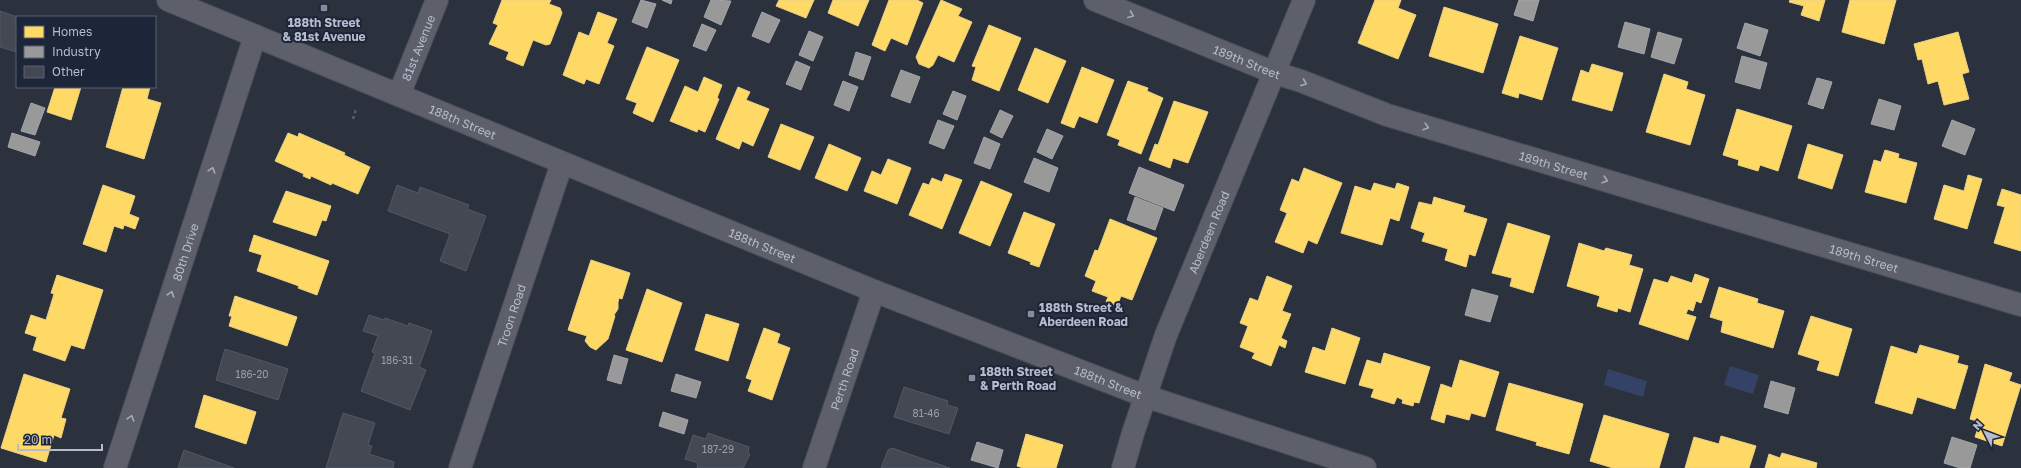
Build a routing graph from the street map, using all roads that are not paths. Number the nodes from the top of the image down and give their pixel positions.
1 (168, 0) edge
2 (437, 0) edge
3 (1095, 0) edge
4 (1304, 0) edge
5 (255, 36) junction
6 (1275, 73) junction
7 (399, 95) junction
8 (562, 163) junction
9 (874, 291) junction
10 (2021, 305) edge
11 (1145, 396) junction
12 (115, 468) edge
13 (460, 468) edge
14 (814, 468) edge
15 (1123, 468) edge
16 (1365, 468) edge

1 - 5 street, 188th Street
2 - 7 street, 81st Avenue
3 -> 6 street, 189th Street
4 - 6 street, Aberdeen Road
5 - 7 street, 188th Street
12 -> 5 street, 80th Drive
6 -> 10 street, 189th Street
6 - 11 street, Aberdeen Road
7 - 8 street, 188th Street
8 - 9 street, 188th Street
8 - 13 street, Troon Road
9 - 11 street, 188th Street
9 - 14 street, Perth Road
11 - 15 street, Aberdeen Road
11 - 16 street, 188th Street

